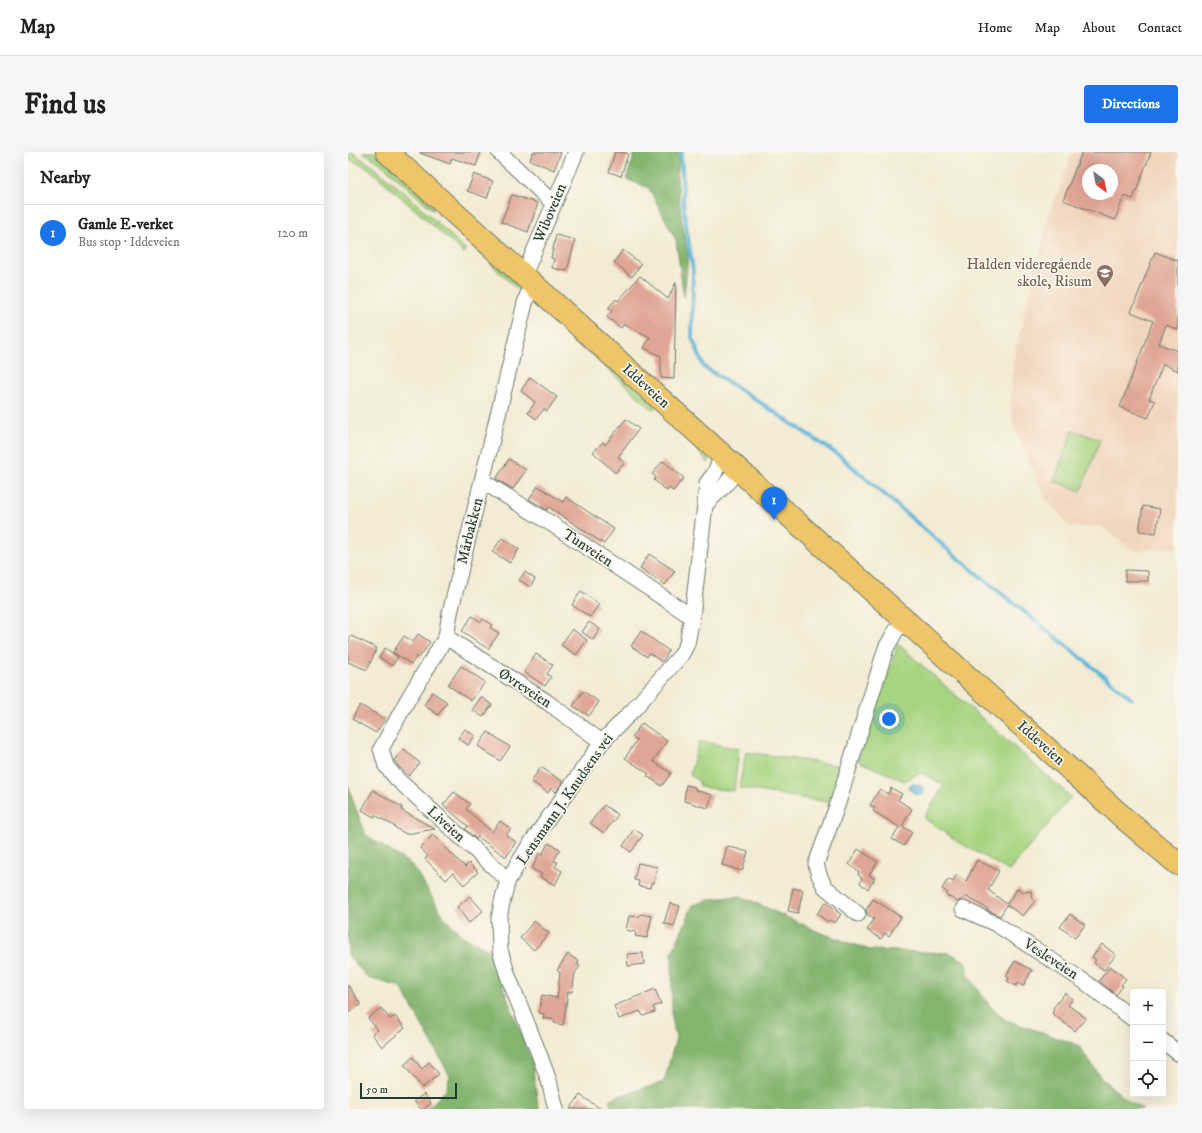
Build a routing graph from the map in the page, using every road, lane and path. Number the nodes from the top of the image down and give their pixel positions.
1 (387, 152) edge
2 (499, 152) edge
3 (576, 152) edge
4 (554, 204) junction
5 (529, 280) junction
6 (730, 462) junction
7 (482, 481) junction
8 (705, 505) junction
9 (692, 617) junction
10 (905, 620) junction
11 (446, 637) junction
12 (602, 742) junction
13 (386, 766) joint
14 (1178, 864) edge
15 (508, 880) junction
16 (963, 909) dead end
17 (858, 914) dead end
18 (1130, 1017) edge
19 (1166, 1043) edge
20 (1178, 1053) edge
21 (556, 1109) edge

1 - 5 main road, Iddeveien
2 - 4 street
3 - 4 street, Wiboveien
4 - 5 street, Wiboveien
5 - 6 main road, Iddeveien
5 - 7 street, Mårbakken
6 - 8 street
6 - 8 street, Lensmann J. Knudsens vei
6 - 10 main road, Iddeveien
7 - 9 street, Tunveien
7 - 11 street, Mårbakken
8 - 9 street, Lensmann J. Knudsens vei
9 - 12 street, Lensmann J. Knudsens vei
10 - 14 main road, Iddeveien
10 - 17 street
11 - 12 street, Øvreveien
11 - 13 street, Mårbakken
12 - 15 street, Lensmann J. Knudsens vei
13 - 15 street, Liveien
15 - 21 street, Lensmann J. Knudsens vei
16 - 18 street, Vesleveien
19 - 20 street

